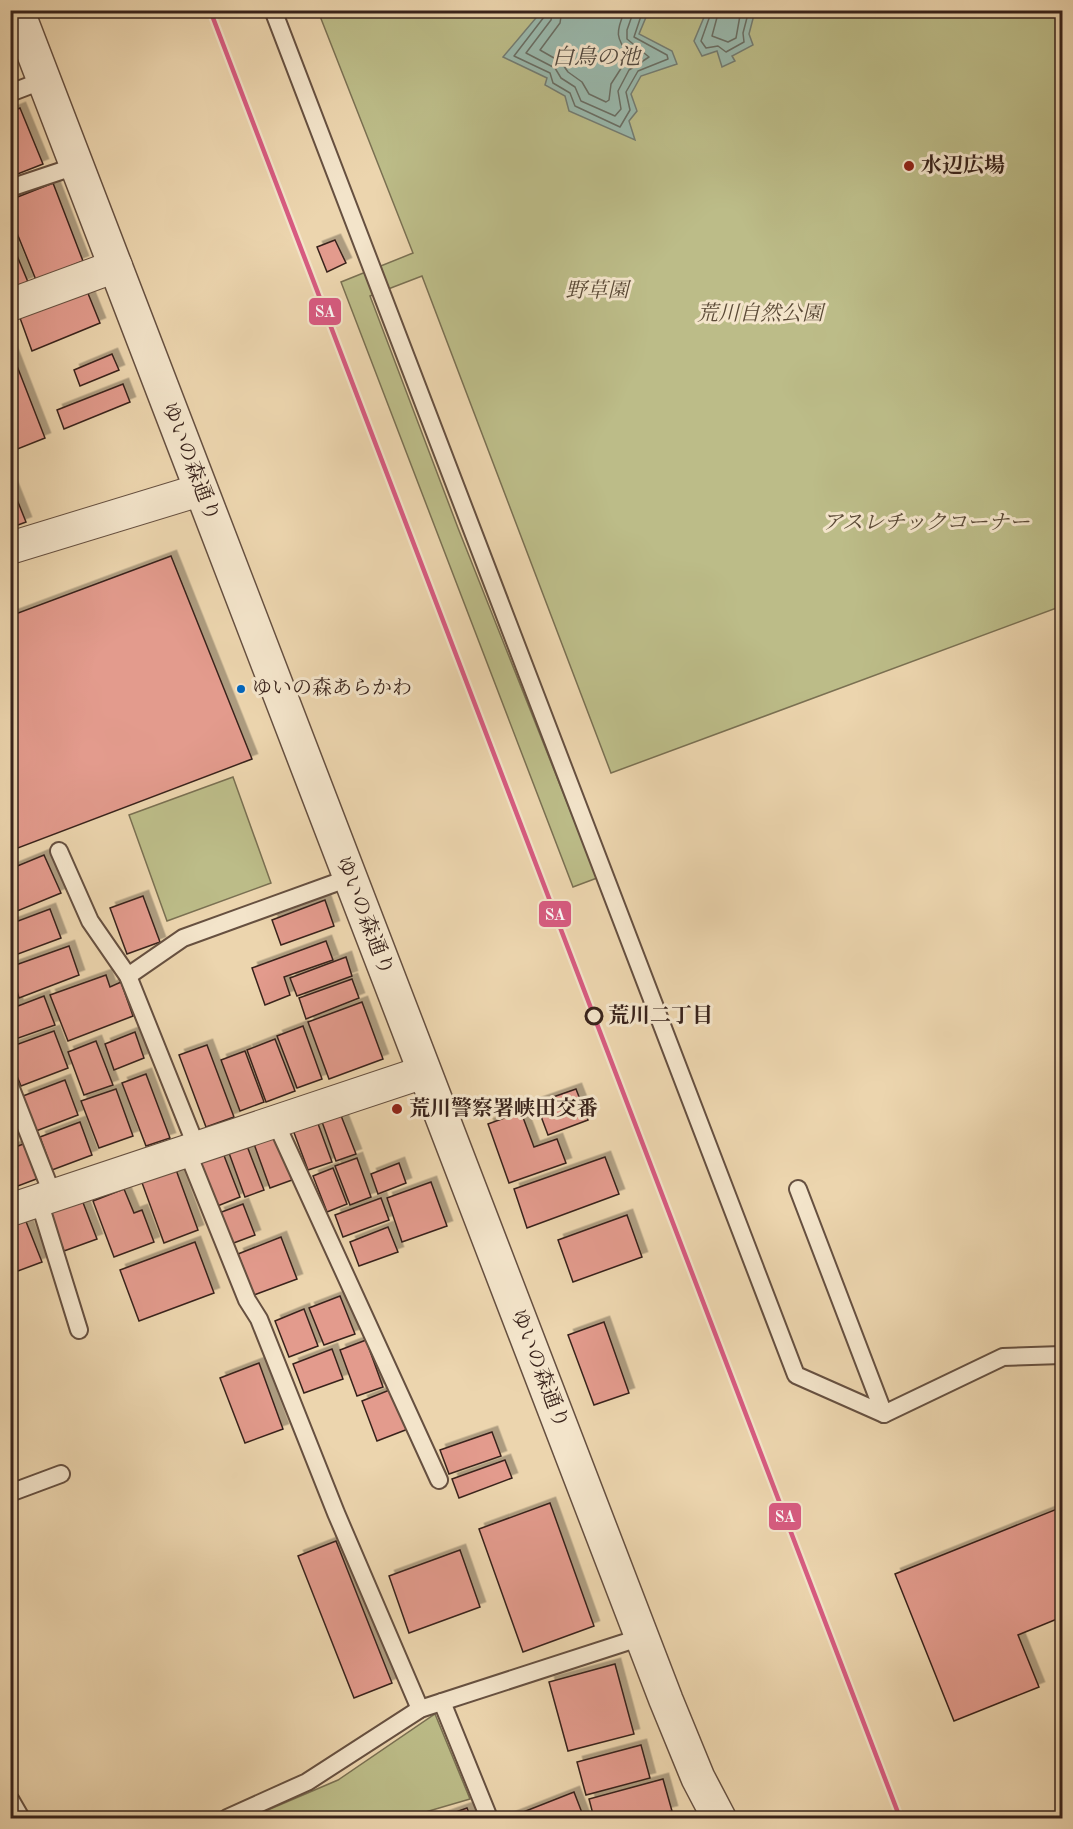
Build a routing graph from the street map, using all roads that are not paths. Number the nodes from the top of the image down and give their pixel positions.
1 (17, 10) edge
2 (273, 10) edge
3 (44, 80) junction
4 (10, 93) edge
5 (76, 166) junction
6 (10, 188) edge
7 (116, 266) junction
8 (10, 305) edge
9 (200, 490) junction
10 (10, 548) edge
11 (59, 851) dead end
12 (349, 878) junction
13 (128, 976) junction
14 (424, 1072) junction
15 (10, 1086) edge
16 (275, 1121) junction
17 (192, 1149) junction
18 (798, 1189) dead end
19 (34, 1203) edge
20 (79, 1330) dead end
21 (1062, 1355) edge
22 (884, 1414) junction
23 (61, 1474) dead end
24 (440, 1480) dead end
25 (10, 1493) edge
26 (642, 1637) junction
27 (442, 1702) junction
28 (420, 1709) junction
29 (10, 1799) edge
30 (21, 1818) edge
31 (227, 1818) edge
32 (489, 1818) edge
33 (719, 1818) edge

1 - 3 street, ゆいの森通り
2 - 22 lane
3 - 4 lane
3 - 5 street, ゆいの森通り
5 - 6 lane
5 - 7 street, ゆいの森通り
7 - 8 street
7 - 9 street, ゆいの森通り
9 - 10 street
9 - 12 street, ゆいの森通り
11 - 13 lane
12 - 13 lane
12 - 14 street, ゆいの森通り
13 - 17 lane
14 - 16 street
14 - 26 street, ゆいの森通り
15 - 19 lane
16 - 17 street
16 - 24 lane
17 - 19 street
17 - 28 lane
18 - 22 lane
19 - 20 lane
21 - 22 lane
23 - 25 lane
26 - 27 lane
26 - 33 street, ゆいの森通り
27 - 28 lane
27 - 32 lane
28 - 31 lane
29 - 30 lane

